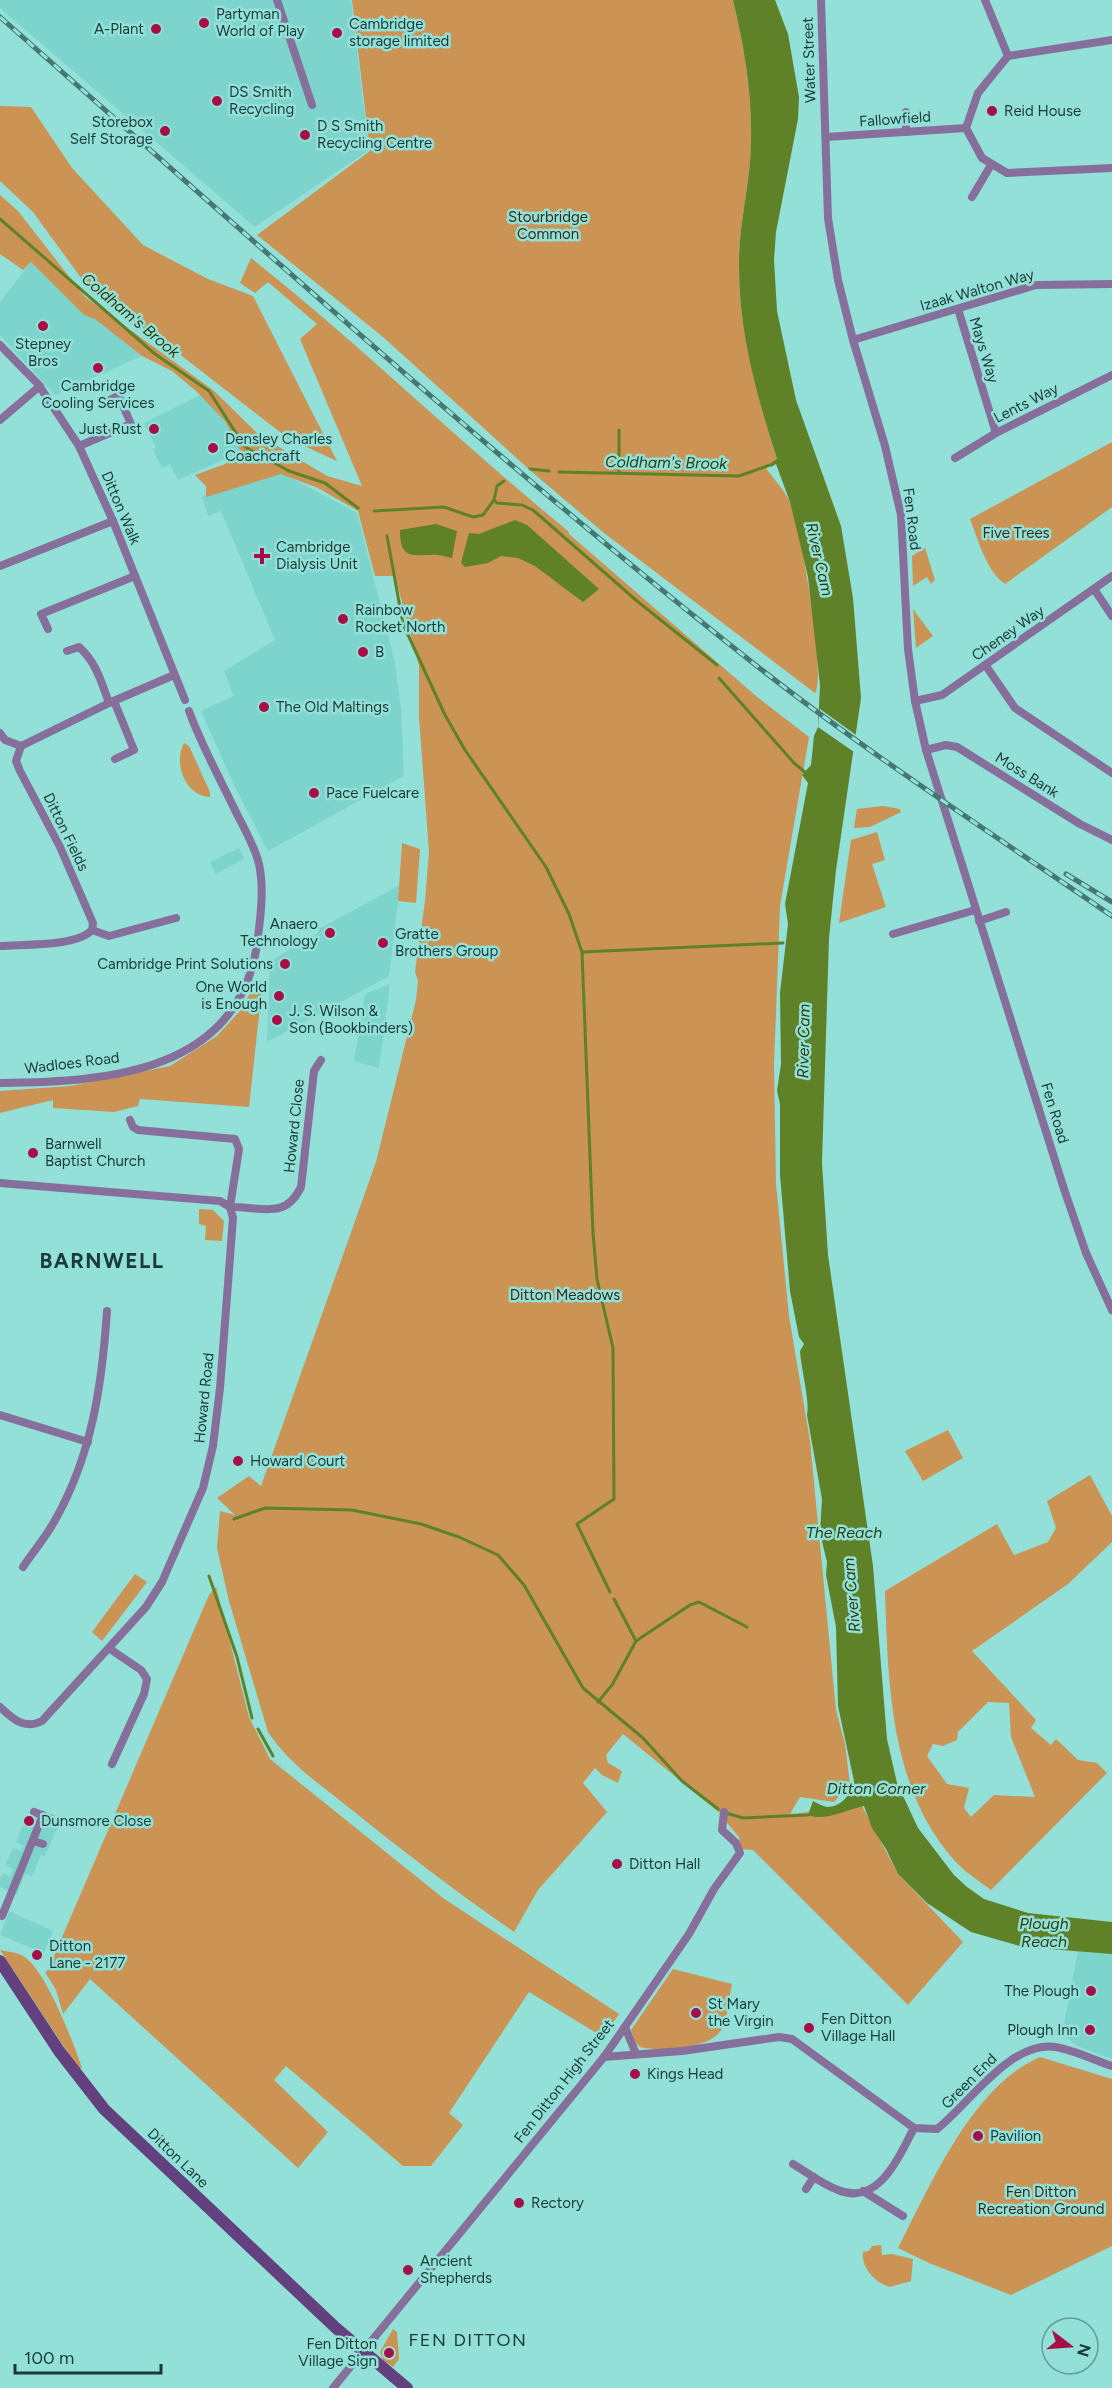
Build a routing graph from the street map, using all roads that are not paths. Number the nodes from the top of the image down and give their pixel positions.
1 (277, 0) edge
2 (821, 0) edge
3 (985, 0) edge
4 (1112, 40) edge
5 (1008, 56) junction
6 (312, 105) dead end
7 (906, 112) dead end
8 (825, 120) joint
9 (966, 128) junction
10 (906, 132) junction
11 (826, 137) junction
12 (991, 165) junction
13 (1112, 168) edge
14 (972, 196) dead end
15 (1112, 284) edge
16 (958, 309) junction
17 (853, 340) junction
18 (0, 345) edge
19 (1112, 375) edge
20 (40, 387) junction
21 (110, 400) dead end
22 (0, 420) edge
23 (996, 433) junction
24 (79, 446) junction
25 (955, 458) dead end
26 (113, 520) junction
27 (0, 566) edge
28 (135, 576) junction
29 (1112, 576) edge
30 (1094, 589) junction
31 (1112, 616) edge
32 (48, 629) dead end
33 (68, 651) dead end
34 (986, 666) junction
35 (174, 675) junction
36 (185, 700) dead end
37 (915, 701) junction
38 (111, 702) junction
39 (189, 711) dead end
40 (0, 733) edge
41 (21, 746) junction
42 (926, 750) junction
43 (115, 759) dead end
44 (1112, 773) edge
45 (1112, 840) edge
46 (975, 910) junction
47 (1006, 912) dead end
48 (176, 918) dead end
49 (979, 921) junction
50 (92, 930) junction
51 (893, 934) dead end
52 (0, 946) edge
53 (321, 1060) dead end
54 (0, 1083) edge
55 (130, 1120) dead end
56 (0, 1183) edge
57 (230, 1206) junction
58 (107, 1310) dead end
59 (1112, 1310) edge
60 (0, 1415) edge
61 (88, 1442) junction
62 (23, 1568) dead end
63 (110, 1649) junction
64 (0, 1707) edge
65 (112, 1764) dead end
66 (724, 1812) dead end
67 (52, 1819) dead end
68 (33, 1841) junction
69 (43, 1844) dead end
70 (0, 1914) edge
71 (0, 1961) edge
72 (5, 1978) edge
73 (625, 2027) junction
74 (636, 2054) junction
75 (604, 2057) junction
76 (1112, 2066) edge
77 (914, 2128) junction
78 (793, 2164) dead end
79 (814, 2177) junction
80 (806, 2189) dead end
81 (863, 2191) junction
82 (903, 2216) dead end
83 (364, 2353) junction
84 (333, 2388) edge
85 (407, 2388) edge

1 - 6 street
2 - 8 street, Water Street
3 - 5 street
4 - 5 street
5 - 9 street
7 - 10 street
8 - 11 street, Fen Road
9 - 10 street, Fallowfield
9 - 12 street
10 - 11 street, Fallowfield
11 - 17 street, Fen Road
12 - 13 street
12 - 14 street
15 - 16 street, Izaak Walton Way
16 - 17 street, Izaak Walton Way
16 - 23 street, Mays Way
17 - 37 street, Fen Road
18 - 20 street, Ditton Walk
19 - 23 street, Lents Way
20 - 22 street
20 - 24 street, Ditton Walk
21 - 24 street
23 - 25 street, Lents Way
24 - 26 street, Ditton Walk
26 - 27 street
26 - 28 street, Ditton Walk
28 - 32 street
28 - 35 street, Ditton Walk
29 - 30 street, Cheney Way
30 - 31 street
30 - 34 street, Cheney Way
33 - 38 street
34 - 37 street, Cheney Way
34 - 44 street
35 - 36 street, Ditton Walk
35 - 38 street
37 - 42 street, Fen Road
38 - 41 street
38 - 43 street
39 - 54 street, Wadloes Road
40 - 41 street
41 - 50 street, Ditton Fields
42 - 45 street, Moss Bank
42 - 46 street, Fen Road
46 - 49 street, Fen Road
46 - 51 street
47 - 49 street
48 - 50 street
49 - 59 street, Fen Road
50 - 52 street
53 - 57 street, Howard Close
55 - 57 street, Howard Road
56 - 57 street
57 - 63 street, Howard Road
58 - 61 street
60 - 61 street
61 - 62 street
63 - 64 street, Howard Road
63 - 65 street
66 - 73 street, Fen Ditton High Street
67 - 68 street
68 - 69 street
68 - 70 street
71 - 72 main road, Ditton Lane
72 - 83 main road, Ditton Lane
73 - 74 street
73 - 75 street, Fen Ditton High Street
74 - 75 street
74 - 77 street
75 - 83 street, Fen Ditton High Street
76 - 77 street, Green End
77 - 81 street
78 - 79 street
79 - 80 street
79 - 81 street
81 - 82 street
83 - 84 street, Fen Ditton High Street
83 - 85 main road, Ditton Lane

